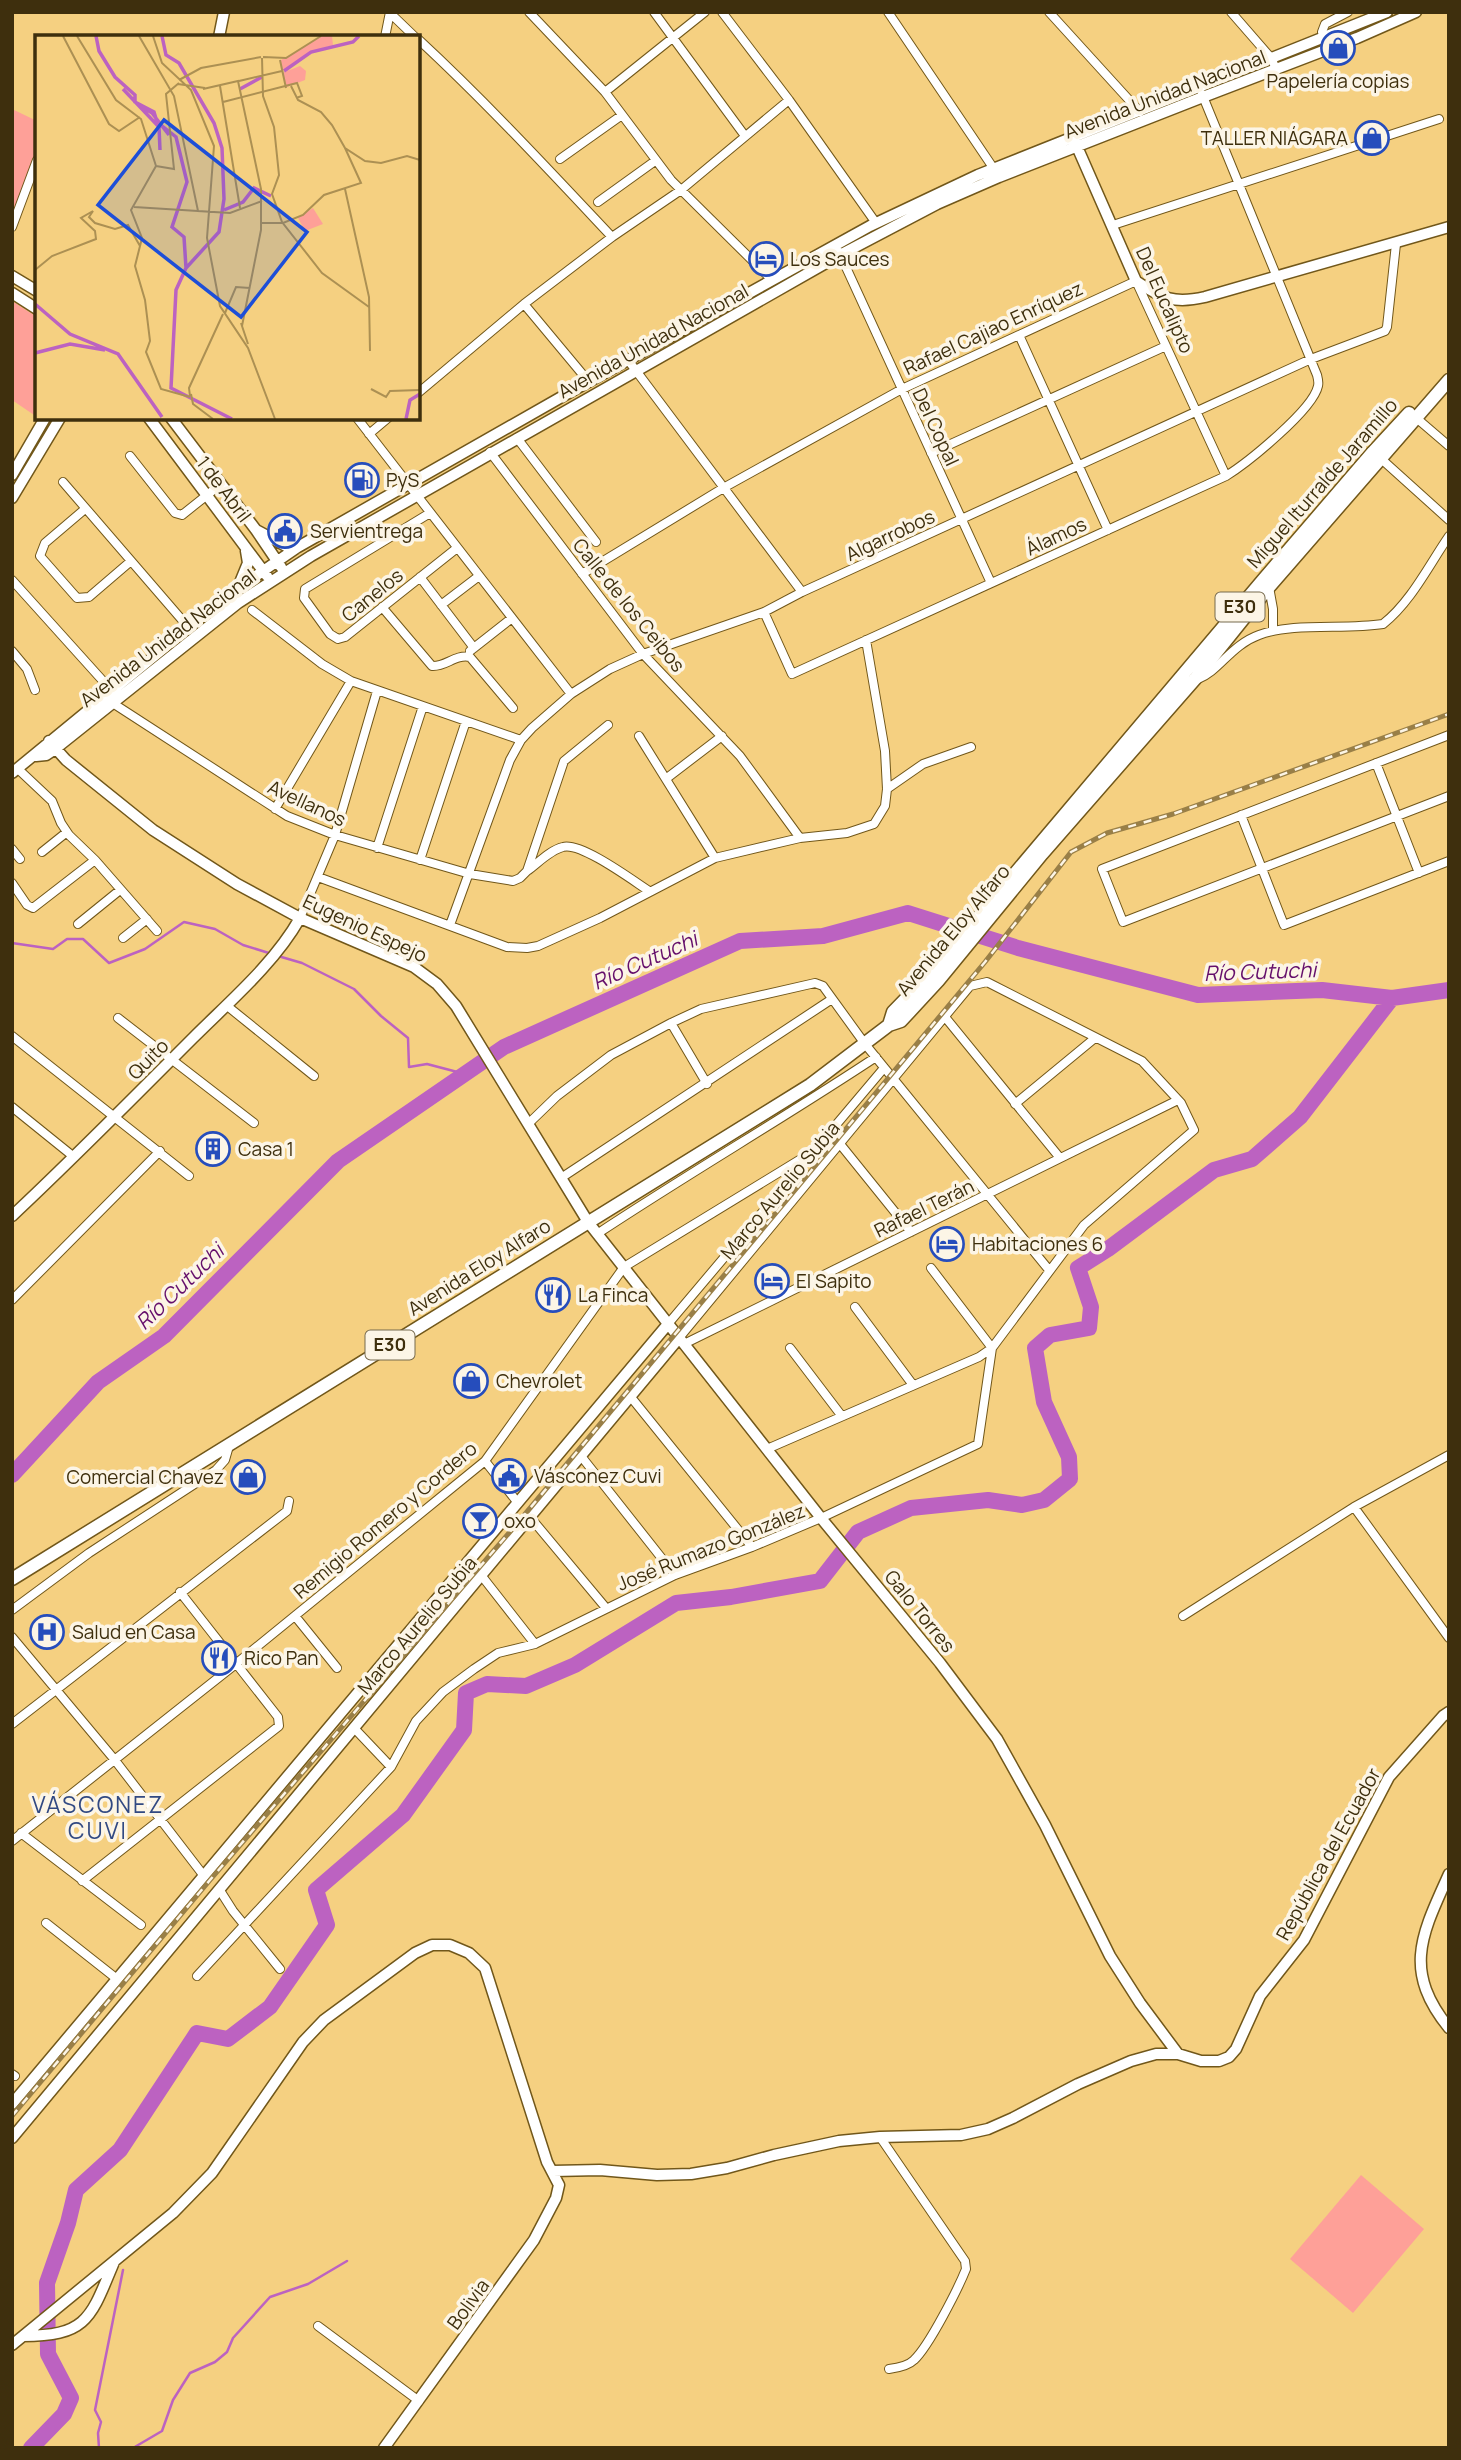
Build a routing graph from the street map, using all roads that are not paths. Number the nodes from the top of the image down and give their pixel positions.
1 (224, 12) edge
2 (529, 12) edge
3 (654, 12) edge
4 (705, 12) edge
5 (722, 12) edge
6 (901, 12) edge
7 (1049, 12) edge
8 (1231, 12) edge
9 (1348, 12) edge
10 (1387, 12) edge
11 (1416, 12) edge
12 (390, 13) edge
13 (891, 15) edge
14 (219, 35) edge
15 (385, 35) edge
16 (414, 35) edge
17 (673, 36) junction
18 (420, 41) edge
19 (1326, 43) junction
20 (1274, 65) junction
21 (605, 92) junction
22 (1202, 92) junction
23 (789, 100) junction
24 (1140, 112) junction
25 (622, 115) junction
26 (1439, 119) dead end
27 (745, 136) junction
28 (1075, 143) junction
29 (559, 159) dead end
30 (655, 161) junction
31 (35, 165) edge
32 (996, 173) junction
33 (1240, 184) junction
34 (681, 190) junction
35 (598, 202) dead end
36 (876, 223) junction
37 (1113, 225) junction
38 (12, 227) edge
39 (1449, 227) edge
40 (612, 237) junction
41 (1396, 244) junction
42 (838, 250) junction
43 (12, 276) edge
44 (1278, 277) junction
45 (772, 281) junction
46 (1136, 281) junction
47 (35, 290) edge
48 (12, 293) edge
49 (524, 304) junction
50 (35, 308) edge
51 (1019, 335) junction
52 (1166, 346) junction
53 (1311, 359) junction
54 (628, 360) junction
55 (1449, 368) edge
56 (636, 370) junction
57 (1449, 380) edge
58 (589, 382) junction
59 (902, 389) junction
60 (420, 391) edge
61 (1048, 400) junction
62 (1196, 412) junction
63 (1413, 415) junction
64 (44, 420) edge
65 (59, 420) edge
66 (150, 420) edge
67 (173, 420) edge
68 (358, 420) edge
69 (386, 420) edge
70 (369, 434) junction
71 (517, 438) junction
72 (1449, 446) edge
73 (491, 452) junction
74 (931, 453) junction
75 (1376, 455) junction
76 (130, 456) dead end
77 (1079, 466) junction
78 (12, 475) edge
79 (1226, 476) junction
80 (63, 482) dead end
81 (221, 484) junction
82 (408, 484) junction
83 (725, 487) junction
84 (206, 495) junction
85 (416, 496) junction
86 (12, 498) edge
87 (85, 509) junction
88 (430, 513) junction
89 (962, 519) junction
90 (1449, 520) edge
91 (256, 530) junction
92 (1108, 530) junction
93 (1449, 536) edge
94 (242, 542) junction
95 (596, 542) dead end
96 (298, 547) junction
97 (457, 548) junction
98 (131, 561) junction
99 (277, 561) junction
100 (263, 570) junction
101 (285, 572) junction
102 (582, 573) junction
103 (479, 576) junction
104 (420, 577) junction
105 (12, 580) edge
106 (271, 581) junction
107 (991, 583) junction
108 (1269, 587) junction
109 (236, 590) junction
110 (802, 592) junction
111 (441, 605) junction
112 (382, 607) junction
113 (252, 610) dead end
114 (764, 612) junction
115 (512, 618) junction
116 (189, 628) junction
117 (1273, 630) junction
118 (866, 640) junction
119 (474, 648) junction
120 (12, 651) edge
121 (643, 654) junction
122 (467, 656) junction
123 (1195, 679) junction
124 (351, 681) junction
125 (35, 690) dead end
126 (377, 691) junction
127 (571, 694) junction
128 (112, 696) junction
129 (423, 706) junction
130 (513, 708) dead end
131 (466, 721) junction
132 (608, 725) dead end
133 (1449, 735) edge
134 (639, 736) dead end
135 (722, 736) junction
136 (521, 740) junction
137 (52, 745) junction
138 (971, 747) dead end
139 (1376, 763) junction
140 (15, 771) edge
141 (667, 778) junction
142 (887, 789) junction
143 (1449, 796) edge
144 (275, 809) junction
145 (1241, 815) junction
146 (1397, 816) junction
147 (67, 832) junction
148 (335, 835) junction
149 (800, 838) junction
150 (377, 848) junction
151 (12, 849) edge
152 (1038, 851) junction
153 (42, 852) dead end
154 (715, 858) junction
155 (20, 859) dead end
156 (95, 860) junction
157 (420, 860) junction
158 (1449, 861) edge
159 (1261, 868) junction
160 (527, 871) junction
161 (1419, 873) junction
162 (470, 874) junction
163 (318, 877) junction
164 (12, 883) edge
165 (120, 890) junction
166 (649, 891) junction
167 (300, 918) junction
168 (147, 919) junction
169 (78, 924) dead end
170 (450, 925) junction
171 (157, 932) dead end
172 (123, 938) dead end
173 (832, 999) junction
174 (228, 1003) junction
175 (945, 1017) junction
176 (118, 1018) dead end
177 (671, 1023) junction
178 (12, 1035) edge
179 (1095, 1038) junction
180 (865, 1044) junction
181 (876, 1057) junction
182 (171, 1060) junction
183 (884, 1068) junction
184 (314, 1076) dead end
185 (894, 1080) junction
186 (706, 1084) junction
187 (1178, 1100) junction
188 (1015, 1104) junction
189 (12, 1107) edge
190 (116, 1116) junction
191 (254, 1123) dead end
192 (528, 1124) junction
193 (840, 1144) junction
194 (160, 1151) junction
195 (814, 1151) junction
196 (74, 1157) junction
197 (1060, 1158) junction
198 (190, 1176) dead end
199 (561, 1178) junction
200 (987, 1194) junction
201 (12, 1216) edge
202 (588, 1222) junction
203 (911, 1232) junction
204 (597, 1234) junction
205 (624, 1267) junction
206 (931, 1268) dead end
207 (1049, 1270) junction
208 (12, 1300) edge
209 (855, 1307) dead end
210 (668, 1324) junction
211 (682, 1341) junction
212 (790, 1348) dead end
213 (992, 1348) junction
214 (913, 1385) junction
215 (630, 1396) junction
216 (841, 1416) junction
217 (229, 1446) junction
218 (767, 1449) junction
219 (1449, 1455) edge
220 (581, 1456) junction
221 (485, 1461) junction
222 (289, 1501) dead end
223 (518, 1503) junction
224 (1354, 1507) junction
225 (530, 1517) junction
226 (821, 1518) junction
227 (752, 1547) junction
228 (675, 1575) junction
229 (481, 1576) junction
230 (12, 1579) edge
231 (180, 1592) junction
232 (606, 1608) junction
233 (12, 1610) edge
234 (295, 1616) junction
235 (1183, 1616) dead end
236 (12, 1637) edge
237 (1449, 1638) edge
238 (535, 1644) junction
239 (237, 1663) junction
240 (337, 1668) dead end
241 (58, 1689) junction
242 (1449, 1712) edge
243 (12, 1724) edge
244 (354, 1728) junction
245 (114, 1759) junction
246 (391, 1767) junction
247 (161, 1820) junction
248 (21, 1833) junction
249 (12, 1840) edge
250 (1449, 1874) edge
251 (204, 1876) junction
252 (82, 1881) junction
253 (219, 1889) junction
254 (46, 1923) dead end
255 (141, 1925) dead end
256 (245, 1925) junction
257 (280, 1969) dead end
258 (197, 1976) dead end
259 (117, 1979) junction
260 (1449, 2028) edge
261 (1178, 2054) junction
262 (12, 2104) edge
263 (880, 2137) junction
264 (12, 2138) edge
265 (553, 2171) junction
266 (114, 2261) junction
267 (318, 2326) dead end
268 (23, 2336) junction
269 (12, 2345) edge
270 (889, 2369) dead end
271 (419, 2400) junction
272 (384, 2448) edge

1 - 14 main road
2 - 21 street
3 - 17 street
4 - 17 street
5 - 23 street
6 - 13 street
7 - 24 street
8 - 20 street
9 - 19 street
10 - 19 main road, Avenida Unidad Nacional
11 - 19 main road, Avenida Unidad Nacional
12 - 15 street
12 - 16 street
13 - 32 street
17 - 21 street
17 - 27 street
18 - 40 street
19 - 20 main road, Avenida Unidad Nacional
20 - 22 main road, Avenida Unidad Nacional
21 - 25 street
22 - 24 main road, Avenida Unidad Nacional
22 - 28 main road, Avenida Unidad Nacional
22 - 33 street
23 - 27 street
23 - 36 street
24 - 28 main road, Avenida Unidad Nacional
25 - 29 street
25 - 30 street
26 - 33 street
27 - 34 street
28 - 32 main road, Avenida Unidad Nacional
28 - 37 main road, Del Eucalipto
30 - 34 street
30 - 35 street
31 - 38 street
32 - 36 main road, Avenida Unidad Nacional
32 - 42 main road, Avenida Unidad Nacional
33 - 37 street
33 - 44 street
34 - 40 street
34 - 45 street
36 - 42 main road, Avenida Unidad Nacional
37 - 46 main road, Del Eucalipto
39 - 41 main road
40 - 49 street
41 - 44 main road
41 - 53 street, Algarrobos
42 - 45 main road, Avenida Unidad Nacional
42 - 56 main road, Avenida Unidad Nacional
42 - 59 street, Del Copal
43 - 47 main road
44 - 46 main road
44 - 53 street
45 - 54 main road, Avenida Unidad Nacional
46 - 51 street, Rafael Cajiao Enríquez
46 - 52 street, Del Eucalipto
48 - 50 main road
49 - 58 street
49 - 60 street
51 - 59 street, Rafael Cajiao Enríquez
51 - 61 street
52 - 61 street
52 - 62 street, Del Eucalipto
53 - 62 street, Algarrobos
53 - 79 street, Álamos
54 - 56 street
54 - 58 main road, Avenida Unidad Nacional
55 - 63 main road, Miguel Iturralde Jaramillo / E30
56 - 71 main road, Avenida Unidad Nacional
56 - 83 street
57 - 63 main road, Miguel Iturralde Jaramillo / E30
58 - 82 main road, Avenida Unidad Nacional
59 - 74 street, Del Copal
59 - 83 street, Rafael Cajiao Enríquez
61 - 74 street
61 - 77 street
62 - 77 street, Algarrobos
62 - 79 street, Del Eucalipto
63 - 72 street
63 - 75 main road, Miguel Iturralde Jaramillo / E30
64 - 78 main road
65 - 86 main road
66 - 84 main road, 1 de Abril
67 - 81 main road, 1 de Abril
68 - 70 street
69 - 70 street
70 - 82 street
71 - 73 main road, Avenida Unidad Nacional
71 - 95 street
73 - 85 main road, Avenida Unidad Nacional
73 - 102 street, Calle de los Ceibos
74 - 89 street, Del Copal
75 - 90 street
75 - 108 main road, Miguel Iturralde Jaramillo / E30
75 - 152 main road, Miguel Iturralde Jaramillo / E30
76 - 84 street
77 - 89 street, Algarrobos
77 - 92 street
79 - 92 street, Álamos
80 - 87 street
81 - 84 street
81 - 91 main road, 1 de Abril
82 - 85 street
82 - 96 main road, Avenida Unidad Nacional
83 - 102 street, Rafael Cajiao Enríquez
83 - 110 street
84 - 94 main road, 1 de Abril
85 - 88 street
85 - 101 main road, Avenida Unidad Nacional
87 - 98 street
87 - 98 street
88 - 97 street
88 - 112 street, Canelos
89 - 107 street, Del Copal
89 - 110 street, Algarrobos
91 - 96 main road
91 - 99 main road, 1 de Abril
92 - 107 street, Álamos
93 - 117 street
94 - 100 main road, 1 de Abril
94 - 109 main road
96 - 99 main road, Avenida Unidad Nacional
97 - 103 street
97 - 104 street, Canelos
98 - 116 street
99 - 100 main road, Avenida Unidad Nacional
99 - 101 main road, 1 de Abril
100 - 106 main road, 1 de Abril
100 - 109 main road, Avenida Unidad Nacional
101 - 106 main road, Avenida Unidad Nacional
102 - 121 street, Calle de los Ceibos
103 - 111 street
103 - 115 street
104 - 111 street
104 - 112 street, Canelos
105 - 128 street, Avellanos
106 - 128 main road, Avenida Unidad Nacional
107 - 118 street, Álamos
108 - 117 street
108 - 123 main road, Miguel Iturralde Jaramillo / E30
109 - 116 main road, Avenida Unidad Nacional
110 - 114 street, Algarrobos
111 - 119 street
112 - 122 street
113 - 124 street
114 - 118 street, Álamos
114 - 121 street, Algarrobos
115 - 119 street
115 - 127 street
116 - 128 main road, Avenida Unidad Nacional
117 - 123 street
118 - 142 street
119 - 122 street
120 - 125 street
121 - 127 street, Algarrobos
121 - 135 street, Calle de los Ceibos
122 - 130 street
123 - 152 main road, Miguel Iturralde Jaramillo / E30
124 - 126 street
124 - 144 street
126 - 129 street
126 - 148 street
127 - 136 street, Algarrobos
128 - 137 main road, Avenida Unidad Nacional
128 - 144 street, Avellanos
129 - 131 street
129 - 150 street
131 - 136 street
131 - 157 street
132 - 160 street
133 - 139 street
134 - 141 street
135 - 141 street
135 - 149 street, Calle de los Ceibos
136 - 162 street, Algarrobos
137 - 140 main road, Avenida Unidad Nacional
137 - 167 main road, Eugenio Espejo
138 - 142 street
139 - 145 street
139 - 146 street
140 - 147 street
141 - 154 street
142 - 149 street
143 - 146 street
144 - 148 street, Avellanos
145 - 159 street
145 - 159 street
146 - 159 street
146 - 161 street
147 - 153 street
147 - 156 street
148 - 150 street, Avellanos
148 - 163 street
149 - 154 street
150 - 157 street, Avellanos
151 - 155 street
152 - 180 main road, Avenida Eloy Alfaro / E30
154 - 166 street
156 - 164 street
156 - 165 street
157 - 162 street, Avellanos
158 - 161 street
159 - 161 street
160 - 162 street, Avellanos
160 - 166 street
162 - 170 street, Algarrobos
163 - 167 street
163 - 170 street
165 - 168 street
165 - 169 street
166 - 170 street
167 - 174 main road, Quito
167 - 192 main road, Eugenio Espejo
168 - 171 street
168 - 172 street
173 - 177 street
173 - 180 street
173 - 186 street
174 - 182 main road, Quito
174 - 184 street
175 - 179 street, Marco Aurelio Subia
175 - 185 street, Marco Aurelio Subia
175 - 188 street
176 - 182 street
177 - 186 street
177 - 192 street
178 - 190 street
179 - 187 street
179 - 188 street
180 - 181 street
180 - 202 main road, Avenida Eloy Alfaro / E30
181 - 183 street
181 - 204 street
182 - 190 main road, Quito
182 - 191 street
183 - 185 street
183 - 195 street, Marco Aurelio Subia
185 - 193 street, Marco Aurelio Subia
185 - 200 street
186 - 199 street
187 - 197 street, Rafael Terán
187 - 207 street, José Rumazo González
188 - 197 street
189 - 196 street
190 - 194 street
190 - 196 main road, Quito
192 - 199 main road, Eugenio Espejo
193 - 203 street
193 - 211 street, Marco Aurelio Subia
194 - 198 street
194 - 208 street
195 - 205 street, Remigio Romero y Cordero
195 - 210 street, Marco Aurelio Subia
196 - 201 main road, Quito
197 - 200 street, Rafael Terán
199 - 202 main road, Eugenio Espejo
200 - 203 street, Rafael Terán
200 - 207 street
202 - 204 main road, Galo Torres
202 - 217 main road, Avenida Eloy Alfaro / E30
203 - 211 street, Rafael Terán
204 - 205 main road, Galo Torres
205 - 210 main road, Galo Torres
205 - 221 street, Remigio Romero y Cordero
206 - 213 street
207 - 213 street, José Rumazo González
209 - 214 street
210 - 211 main road, Galo Torres
210 - 223 main road, Marco Aurelio Subia
211 - 215 main road, Marco Aurelio Subia
211 - 218 main road, Galo Torres
212 - 216 street
213 - 214 street
213 - 226 street, José Rumazo González
214 - 216 street
215 - 220 main road, Marco Aurelio Subia
215 - 227 street
216 - 218 street
217 - 230 main road, Avenida Eloy Alfaro / E30
217 - 233 street
218 - 226 main road, Galo Torres
219 - 224 street
220 - 225 main road, Marco Aurelio Subia
220 - 228 street
221 - 223 street
221 - 234 street, Remigio Romero y Cordero
222 - 231 street
223 - 251 main road, Marco Aurelio Subia
224 - 235 street
224 - 237 street
225 - 229 main road, Marco Aurelio Subia
225 - 232 street
226 - 227 street, José Rumazo González
226 - 261 main road, Galo Torres
227 - 228 street, José Rumazo González
228 - 232 street, José Rumazo González
229 - 238 street
229 - 244 main road, Marco Aurelio Subia
231 - 239 street
231 - 241 street
232 - 238 street, José Rumazo González
234 - 239 street, Remigio Romero y Cordero
234 - 240 street
236 - 241 street
238 - 246 street, José Rumazo González
239 - 245 street, Remigio Romero y Cordero
239 - 247 street
241 - 243 street
241 - 245 street
242 - 261 main road, República del Ecuador
244 - 246 street
244 - 253 main road, Marco Aurelio Subia
245 - 247 street
245 - 248 street, Remigio Romero y Cordero
246 - 256 street, José Rumazo González
247 - 251 street
247 - 252 street
248 - 249 street, Remigio Romero y Cordero
248 - 252 street
250 - 260 main road
251 - 259 main road, Marco Aurelio Subia
252 - 255 street
253 - 256 street
253 - 264 main road, Marco Aurelio Subia
254 - 259 street
256 - 257 street
256 - 258 street, José Rumazo González
259 - 262 main road, Marco Aurelio Subia
261 - 263 main road, República del Ecuador
263 - 265 main road, República del Ecuador
263 - 270 street
265 - 266 main road
265 - 271 main road, Bolivia
266 - 268 main road
266 - 268 main road
267 - 271 street
268 - 269 main road
271 - 272 main road, Bolivia

